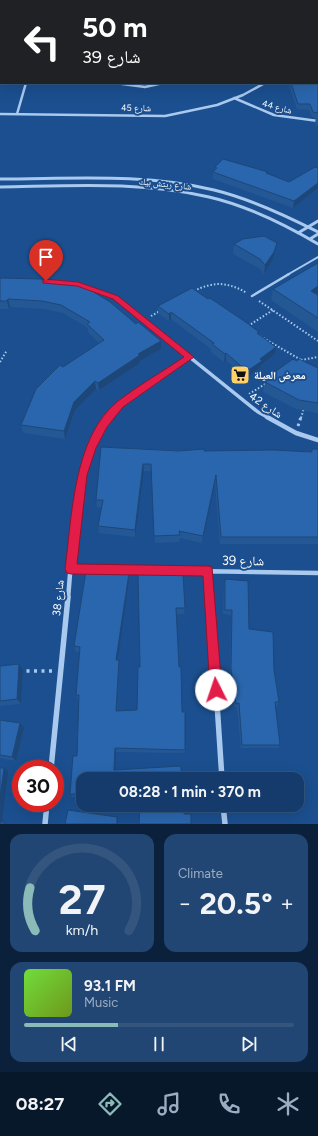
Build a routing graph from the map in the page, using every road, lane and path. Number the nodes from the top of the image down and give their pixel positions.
1 (26, 84) edge
2 (120, 84) edge
3 (158, 84) edge
4 (263, 84) edge
5 (234, 98) junction
6 (0, 114) edge
7 (17, 114) junction
8 (318, 121) edge
9 (0, 179) edge
10 (0, 187) edge
11 (318, 221) edge
12 (308, 227) junction
13 (298, 233) junction
14 (318, 233) edge
15 (310, 239) junction
16 (318, 244) edge
17 (318, 257) edge
18 (50, 281) edge
19 (194, 292) junction
20 (188, 295) edge
21 (200, 296) edge
22 (252, 296) junction
23 (162, 309) edge
24 (273, 310) junction
25 (144, 320) junction
26 (252, 331) edge
27 (258, 334) edge
28 (318, 341) edge
29 (7, 350) dead end
30 (190, 357) junction
31 (318, 357) edge
32 (301, 360) junction
33 (0, 362) edge
34 (295, 364) edge
35 (268, 382) edge
36 (242, 399) junction
37 (304, 405) edge
38 (296, 432) junction
39 (318, 440) edge
40 (71, 569) junction
41 (208, 571) junction
42 (318, 573) edge
43 (15, 671) edge
44 (61, 671) junction
45 (52, 760) edge
46 (222, 772) edge
47 (46, 812) edge
48 (224, 812) edge
49 (45, 824) edge
50 (225, 824) edge

1 - 7 street
2 - 3 street
4 - 5 street, شارع 45
5 - 7 street, شارع 45
5 - 8 street, شارع 44
6 - 7 street, شارع 45
9 - 12 street, شارع ريتش بيك
10 - 13 street, شارع ريتش بيك
11 - 12 street
12 - 13 street
12 - 14 street, شارع ريتش بيك
13 - 15 street, شارع ريتش بيك
14 - 15 street
15 - 16 street, شارع ريتش بيك
17 - 22 lane
18 - 25 street, شارع 42
19 - 20 path
19 - 21 path
19 - 22 path
22 - 24 path
23 - 25 path
24 - 26 path
24 - 28 path
25 - 30 street, شارع 42
27 - 32 path
29 - 33 path
30 - 36 street, شارع 42
30 - 40 street, شارع 38
31 - 32 path
32 - 34 path
35 - 36 path
36 - 38 street, شارع 42
37 - 38 path
38 - 39 street, شارع 42
40 - 41 street, شارع 39
40 - 44 street, شارع 38
41 - 42 street, شارع 39
41 - 46 street
43 - 44 path
44 - 45 street, شارع 38
47 - 49 street
48 - 50 street

